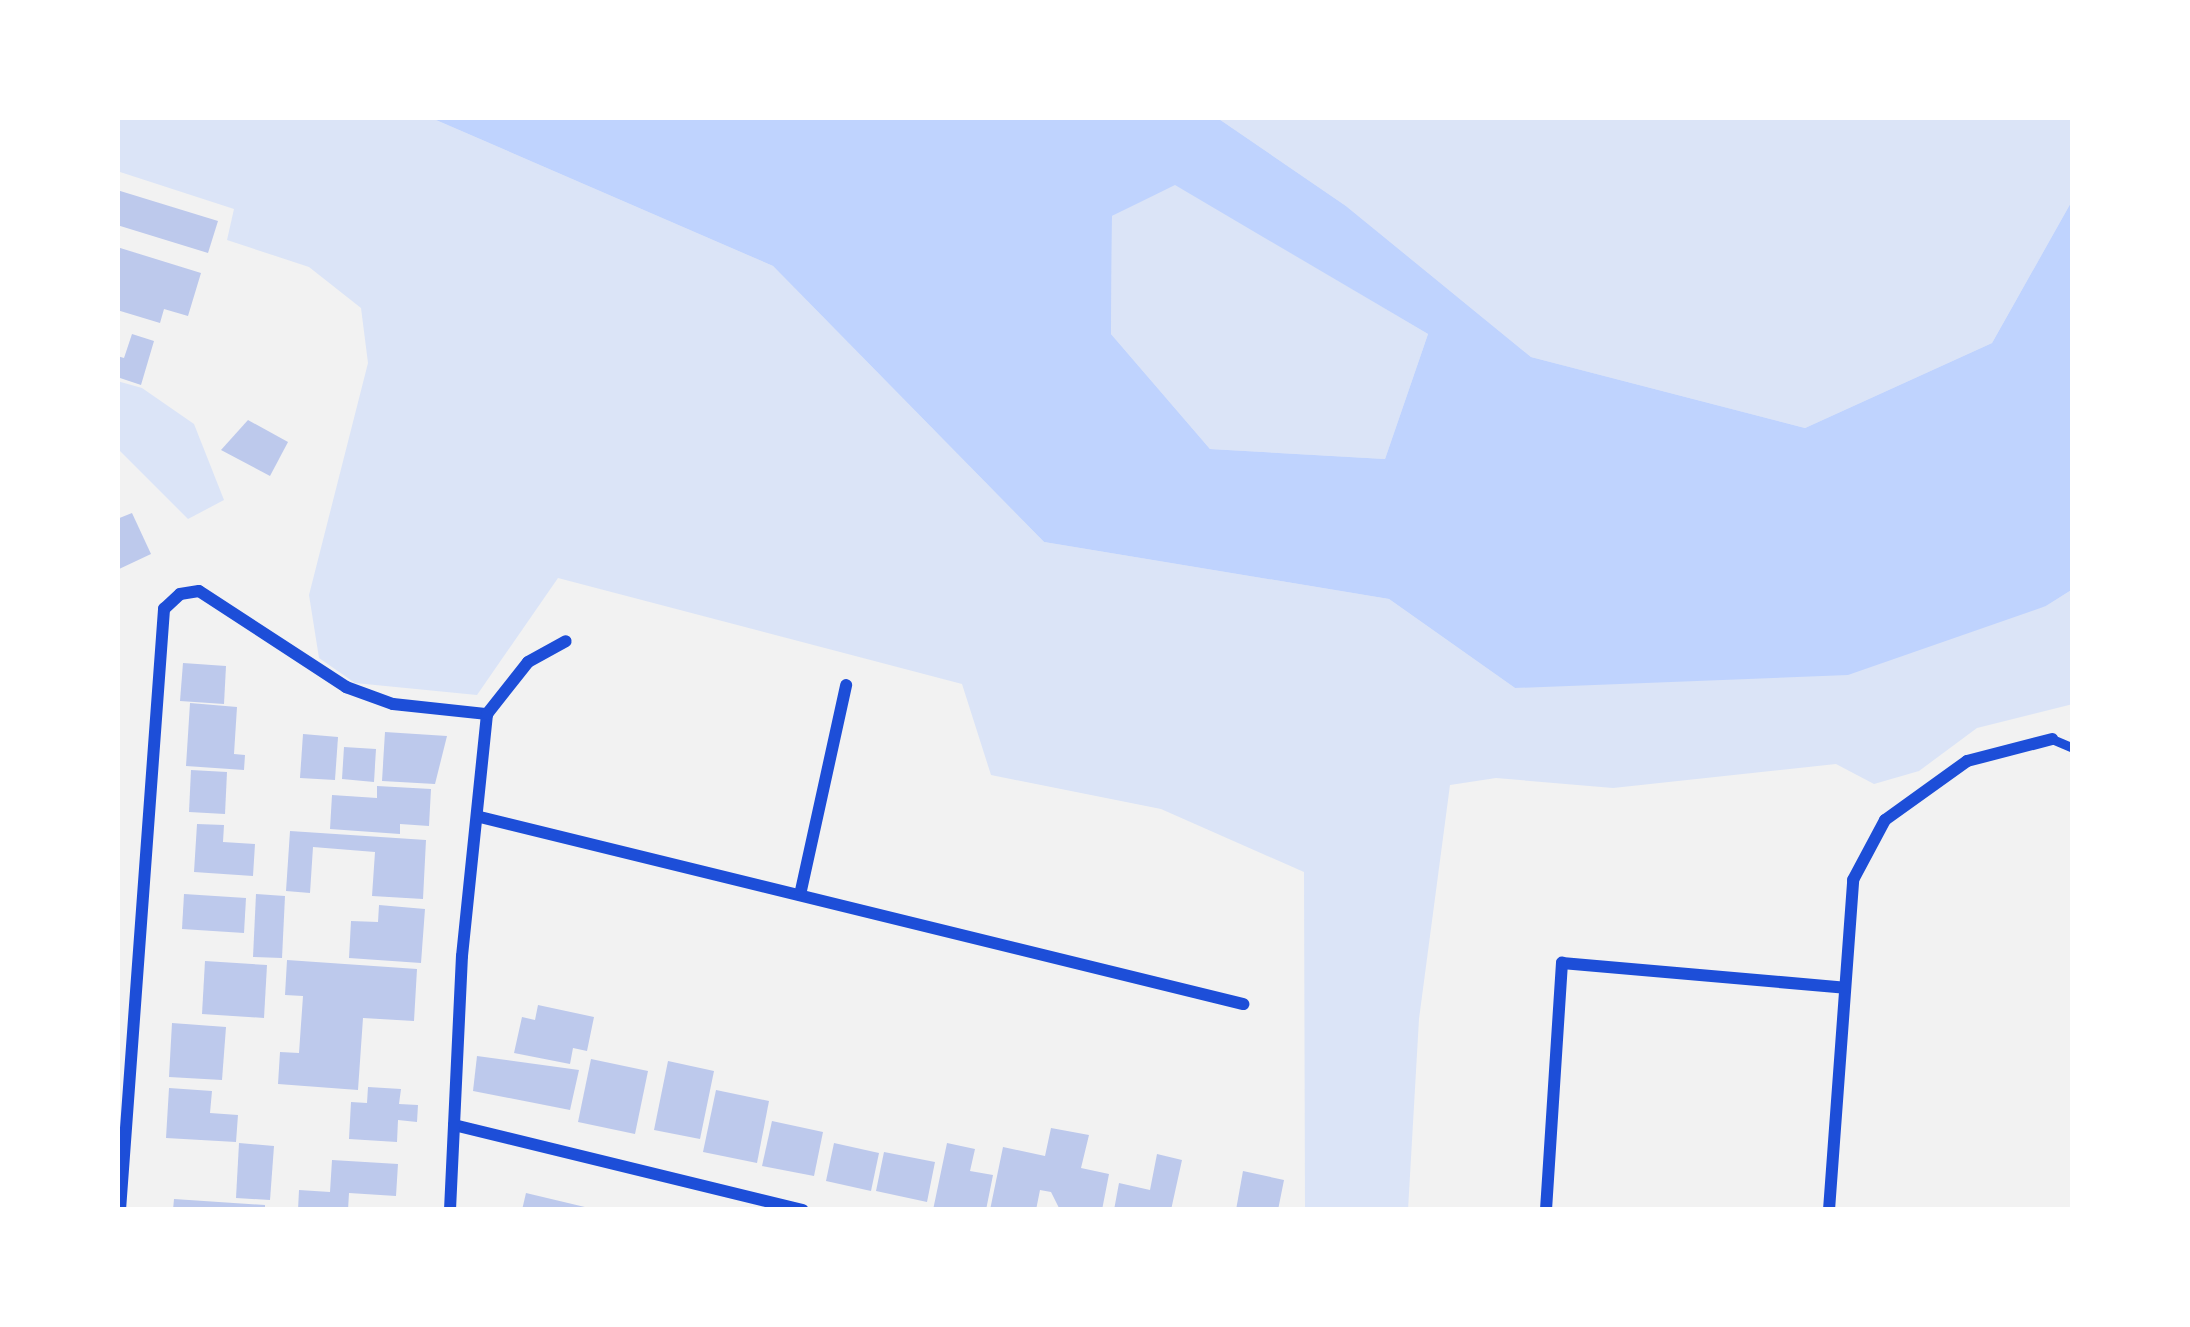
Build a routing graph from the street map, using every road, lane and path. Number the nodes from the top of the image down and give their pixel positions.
1 (566, 641) dead end
2 (846, 685) dead end
3 (487, 714) junction
4 (2052, 739) joint
5 (2073, 748) edge
6 (480, 818) junction
7 (800, 896) junction
8 (1845, 988) junction
9 (1243, 1004) dead end
10 (454, 1124) junction
11 (120, 1210) edge
12 (450, 1210) edge
13 (803, 1210) edge
14 (1546, 1210) edge
15 (1829, 1210) edge

1 - 3 street
2 - 7 street
3 - 6 street
3 - 11 street
4 - 5 lane
4 - 8 street
6 - 7 street
6 - 10 street
7 - 9 street
8 - 14 street
8 - 15 street
10 - 12 street
10 - 13 street

